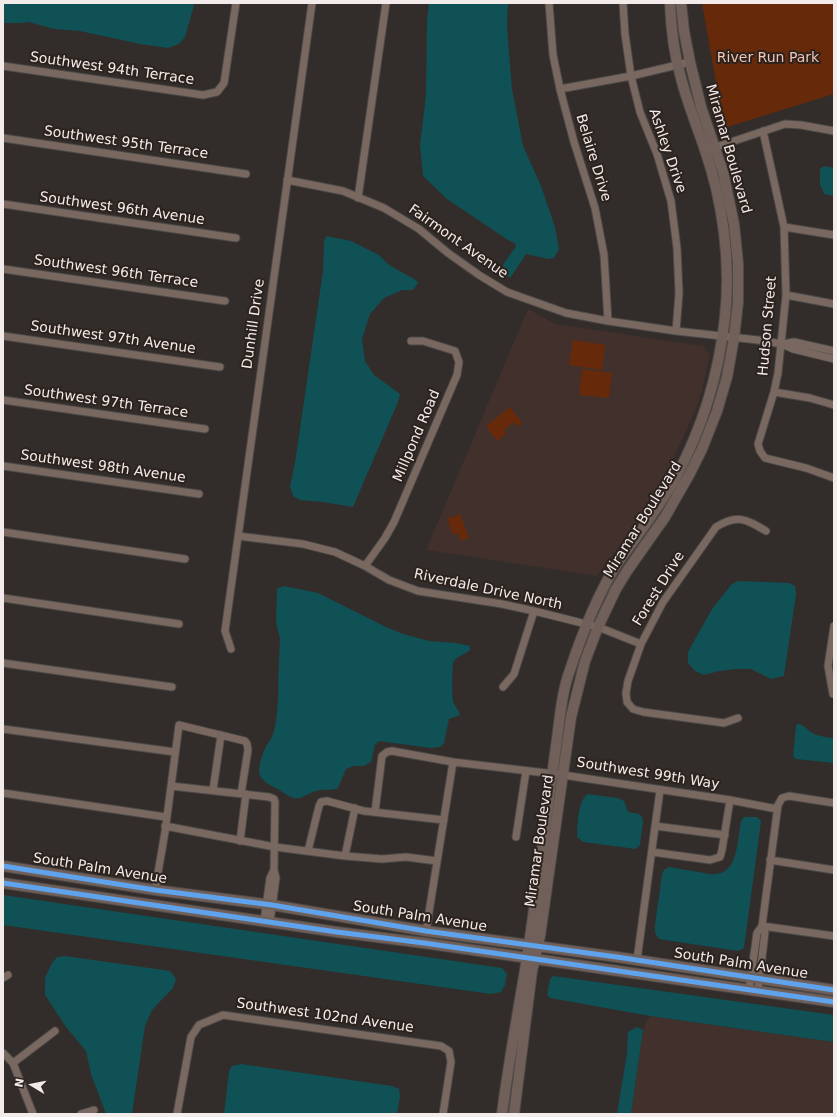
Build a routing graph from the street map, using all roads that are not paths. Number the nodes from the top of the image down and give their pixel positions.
1 (236, 3) edge
2 (312, 3) edge
3 (386, 3) edge
4 (549, 3) edge
5 (623, 3) edge
6 (670, 3) edge
7 (681, 3) edge
8 (690, 62) junction
9 (677, 65) junction
10 (3, 66) edge
11 (631, 76) junction
12 (560, 89) junction
13 (763, 131) junction
14 (834, 131) edge
15 (3, 138) edge
16 (716, 147) junction
17 (246, 174) dead end
18 (287, 180) junction
19 (358, 198) junction
20 (3, 204) edge
21 (784, 227) junction
22 (834, 235) edge
23 (236, 238) dead end
24 (3, 269) edge
25 (786, 295) junction
26 (225, 301) dead end
27 (834, 304) edge
28 (608, 322) junction
29 (676, 332) junction
30 (3, 336) edge
31 (722, 337) junction
32 (734, 338) junction
33 (411, 341) dead end
34 (782, 344) junction
35 (834, 352) edge
36 (834, 359) edge
37 (220, 367) dead end
38 (774, 392) junction
39 (3, 400) edge
40 (834, 405) edge
41 (205, 429) dead end
42 (3, 466) edge
43 (834, 478) edge
44 (199, 494) dead end
45 (766, 531) dead end
46 (3, 532) edge
47 (238, 536) junction
48 (186, 559) dead end
49 (365, 566) junction
50 (3, 598) edge
51 (534, 611) junction
52 (179, 624) dead end
53 (586, 624) junction
54 (834, 626) edge
55 (598, 627) junction
56 (641, 644) junction
57 (231, 649) dead end
58 (3, 663) edge
59 (503, 687) dead end
60 (172, 688) dead end
61 (833, 694) dead end
62 (738, 718) dead end
63 (3, 728) edge
64 (221, 735) junction
65 (175, 752) junction
66 (453, 762) junction
67 (526, 771) junction
68 (552, 773) junction
69 (563, 775) junction
70 (171, 786) junction
71 (213, 790) junction
72 (660, 790) junction
73 (3, 793) edge
74 (244, 794) junction
75 (730, 800) junction
76 (834, 803) edge
77 (355, 808) junction
78 (777, 809) junction
79 (375, 812) junction
80 (166, 817) junction
81 (444, 820) junction
82 (165, 826) junction
83 (655, 826) junction
84 (725, 835) junction
85 (516, 837) dead end
86 (240, 841) junction
87 (275, 847) junction
88 (308, 850) junction
89 (652, 852) junction
90 (345, 856) junction
91 (770, 860) junction
92 (437, 861) junction
93 (3, 866) edge
94 (834, 870) edge
95 (3, 883) edge
96 (155, 890) junction
97 (269, 905) junction
98 (267, 922) junction
99 (762, 926) junction
100 (426, 931) junction
101 (834, 936) edge
102 (533, 946) junction
103 (531, 959) junction
104 (637, 960) junction
105 (755, 979) junction
106 (834, 990) edge
107 (754, 991) junction
108 (834, 1002) edge
109 (55, 1031) dead end
110 (3, 1053) edge
111 (13, 1063) junction
112 (94, 1110) dead end
113 (33, 1114) edge
114 (81, 1114) edge
115 (177, 1114) edge
116 (443, 1114) edge
117 (502, 1114) edge
118 (514, 1114) edge

1 - 10 street, Southwest 94th Terrace
2 - 18 street, Dunhill Drive
3 - 19 street
4 - 12 street, Belaire Drive
5 - 11 street, Ashley Drive
6 - 9 street, Miramar Boulevard
7 - 8 street, Miramar Boulevard
8 - 9 street
8 - 16 street, Miramar Boulevard
9 - 11 street
9 - 31 street, Miramar Boulevard
11 - 12 street
11 - 29 street, Ashley Drive
12 - 28 street, Belaire Drive
13 - 14 street
13 - 16 street
13 - 21 street, Hudson Street
15 - 17 street, Southwest 95th Terrace
16 - 32 street, Miramar Boulevard
18 - 19 street, Fairmont Avenue
18 - 47 street, Dunhill Drive
19 - 28 street, Fairmont Avenue
20 - 23 street, Southwest 96th Avenue
21 - 22 street
21 - 25 street, Hudson Street
24 - 26 street, Southwest 96th Terrace
25 - 27 street
25 - 34 street, Hudson Street
28 - 29 street, Fairmont Avenue
29 - 31 street, Fairmont Avenue
30 - 37 street, Southwest 97th Avenue
31 - 32 street, Fairmont Avenue
31 - 53 street, Miramar Boulevard
32 - 34 street, Fairmont Avenue
32 - 55 street, Miramar Boulevard
33 - 49 street, Millpond Road
34 - 35 street, Fairmont Avenue
34 - 36 street, Fairmont Avenue
34 - 38 street, Hudson Street
38 - 40 street
38 - 43 street, Hudson Street
39 - 41 street, Southwest 97th Terrace
42 - 44 street, Southwest 98th Avenue
45 - 56 street, Forest Drive
46 - 48 street
47 - 49 street, Riverdale Drive North
47 - 57 street, Dunhill Drive
49 - 51 street, Riverdale Drive North
50 - 52 street
51 - 53 street, Riverdale Drive North
51 - 59 street
53 - 55 street, Riverdale Drive North
53 - 68 street, Miramar Boulevard
54 - 61 street
55 - 56 street, Riverdale Drive North
55 - 69 street, Miramar Boulevard
56 - 62 street, Forest Drive
58 - 60 street
63 - 65 street
64 - 65 street
64 - 71 street
64 - 74 street
65 - 70 street
66 - 67 street, Southwest 99th Way
66 - 79 street, Southwest 99th Way
66 - 81 street
67 - 68 street, Southwest 99th Way
67 - 85 street
68 - 69 street, Southwest 99th Way
68 - 102 street, Miramar Boulevard
69 - 72 street, Southwest 99th Way
69 - 102 street, Miramar Boulevard
70 - 71 street
70 - 80 street
71 - 74 street
72 - 75 street, Southwest 99th Way
72 - 83 street
73 - 80 street
74 - 86 street
74 - 87 street
75 - 78 street, Southwest 99th Way
75 - 84 street
76 - 78 street
77 - 79 street
77 - 88 street
77 - 90 street
78 - 91 street
79 - 81 street
80 - 82 street
81 - 92 street
82 - 86 street
82 - 96 street
83 - 84 street
83 - 89 street
84 - 89 street
86 - 87 street
87 - 88 street
87 - 97 street
88 - 90 street
89 - 104 street
90 - 92 street
91 - 94 street
91 - 99 street
92 - 100 street
93 - 96 street, South Palm Avenue
95 - 98 street, South Palm Avenue
96 - 97 street, South Palm Avenue
97 - 98 street
97 - 100 street, South Palm Avenue
98 - 103 street, South Palm Avenue
99 - 101 street
99 - 105 street
100 - 102 street, South Palm Avenue
102 - 103 street
102 - 104 street, South Palm Avenue
103 - 107 street, South Palm Avenue
103 - 117 street
103 - 118 street
104 - 105 street, South Palm Avenue
105 - 106 street, South Palm Avenue
105 - 107 street
107 - 108 street, South Palm Avenue
109 - 111 street
110 - 111 street
111 - 113 street
112 - 114 street
115 - 116 street, Southwest 102nd Avenue

